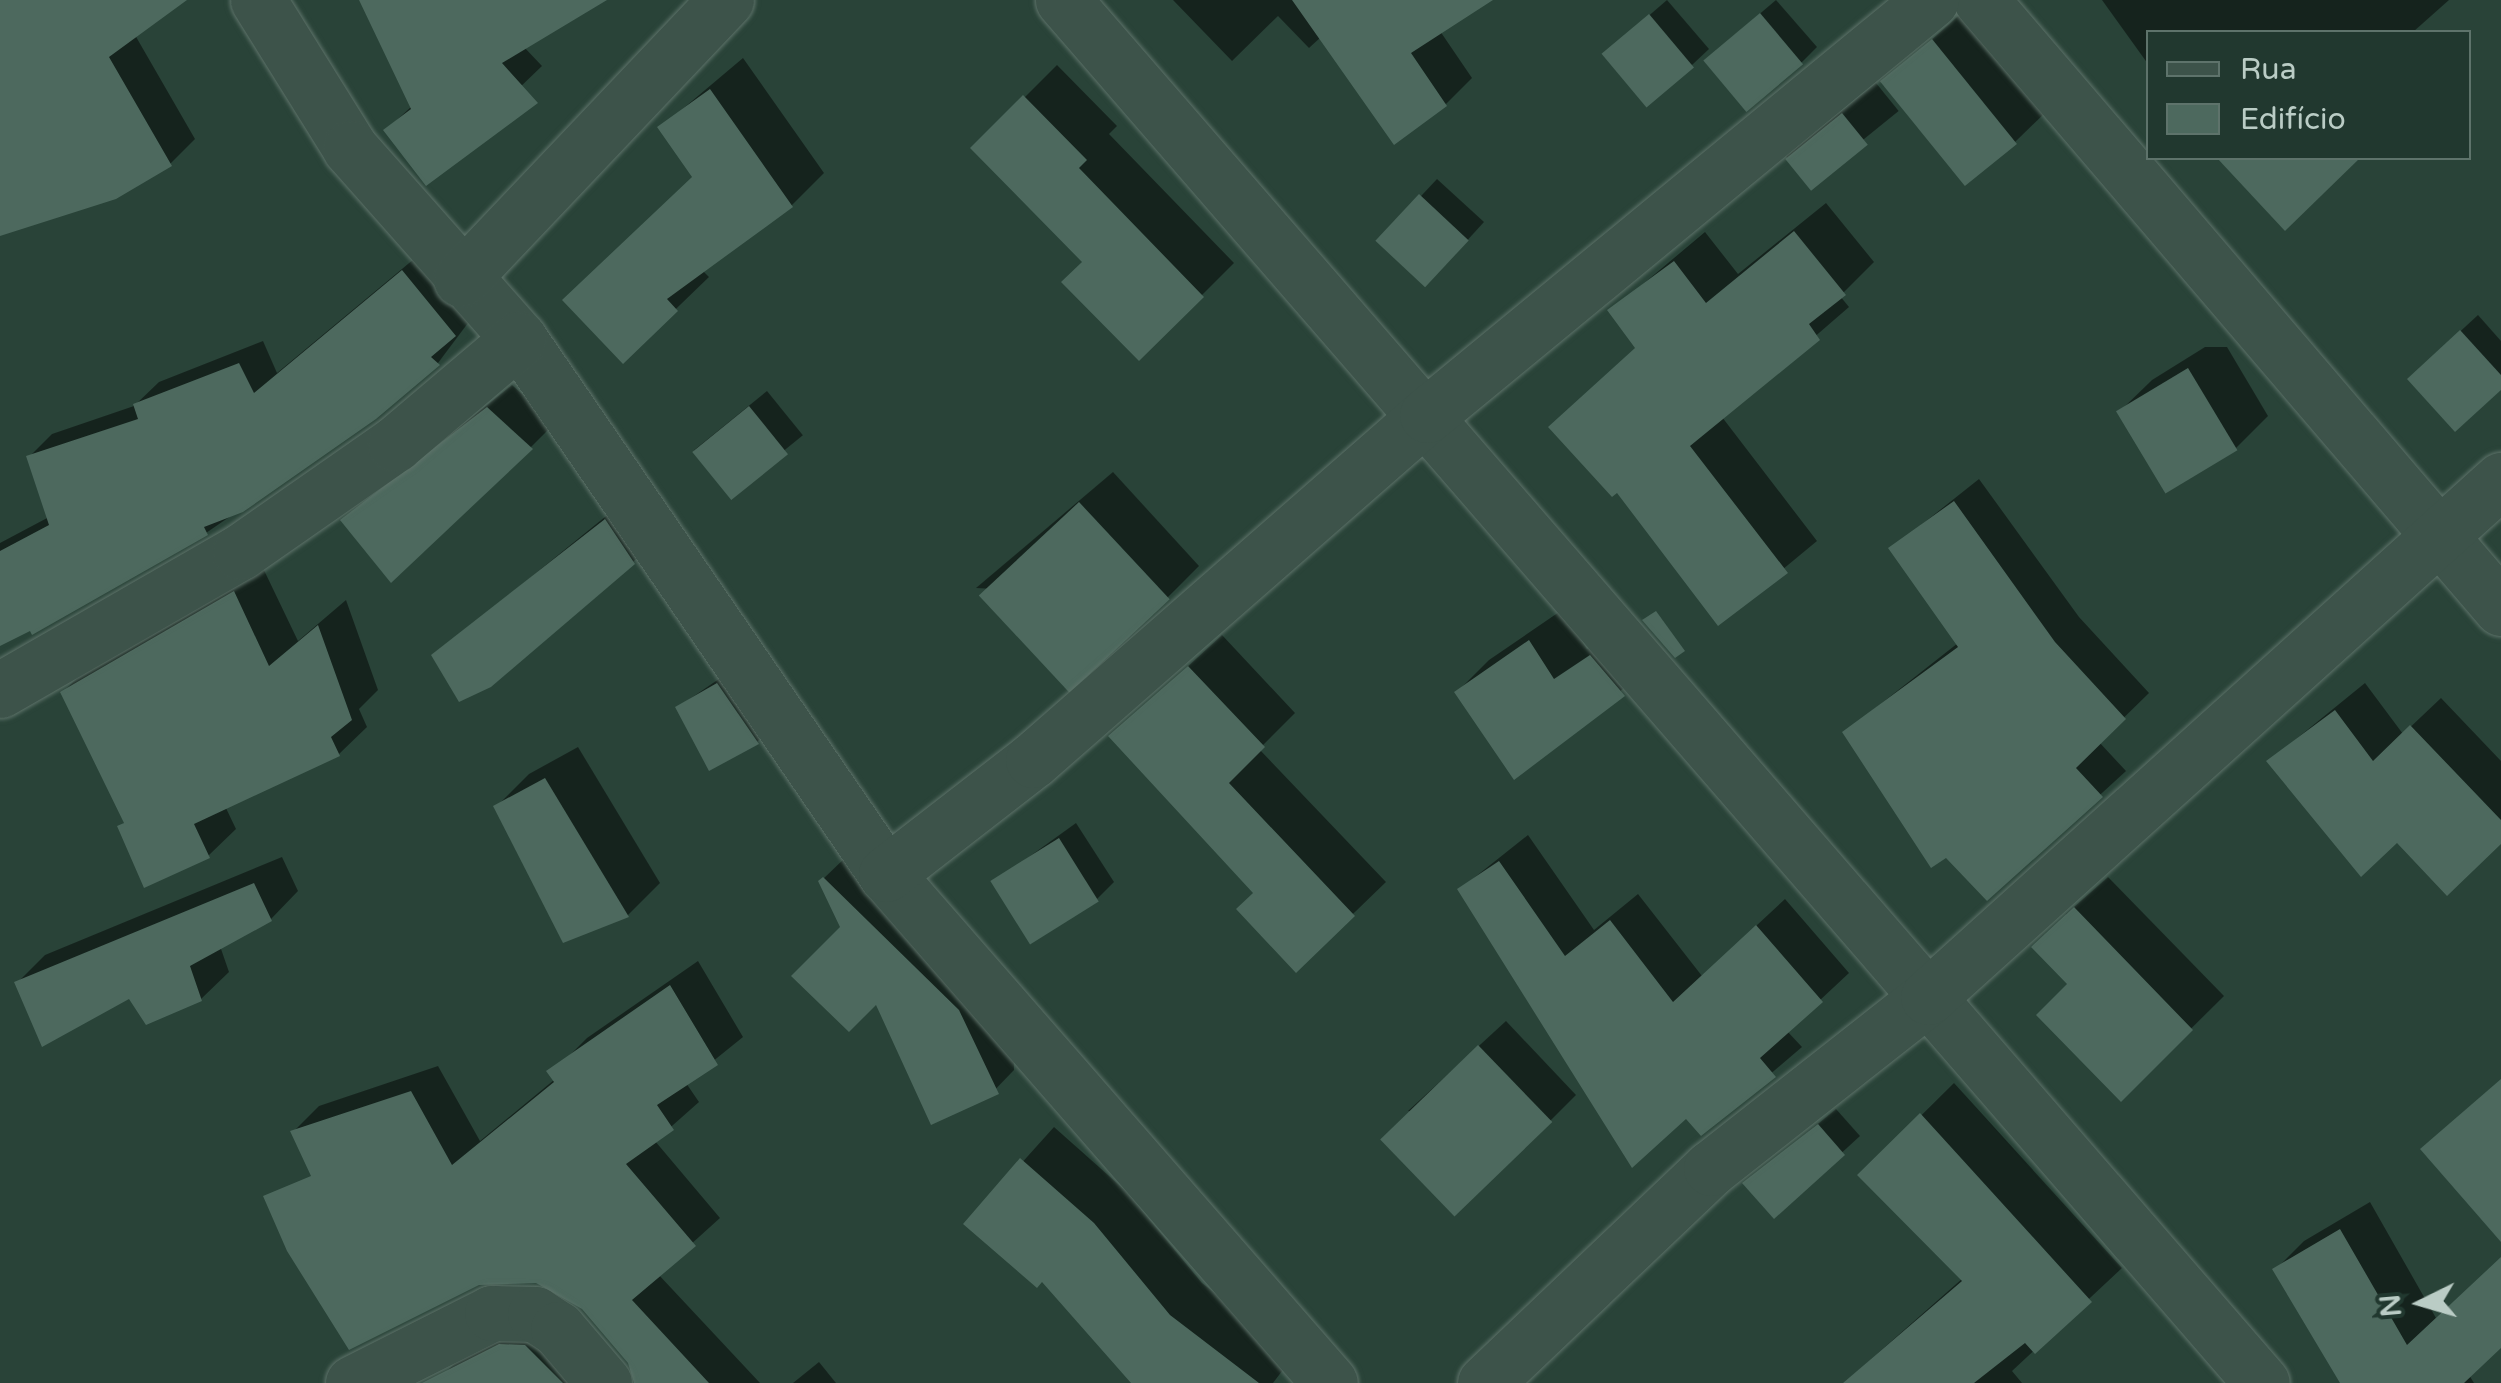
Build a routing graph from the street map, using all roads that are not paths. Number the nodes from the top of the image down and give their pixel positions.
1 (258, 0) edge
2 (726, 0) edge
3 (1063, 0) edge
4 (1931, 0) edge
5 (1981, 0) edge
6 (461, 279) junction
7 (519, 339) junction
8 (1427, 415) junction
9 (2501, 480) edge
10 (2436, 537) junction
11 (2501, 608) edge
12 (0, 690) edge
13 (886, 874) junction
14 (1928, 997) junction
15 (353, 1383) edge
16 (604, 1383) edge
17 (1330, 1383) edge
18 (1485, 1383) edge
19 (2262, 1383) edge

1 - 6 street
2 - 6 street
3 - 8 street
4 - 8 street
5 - 10 street
6 - 7 street
7 - 12 street
7 - 13 street
8 - 13 street
8 - 14 street
9 - 10 street
10 - 11 street
10 - 14 street
13 - 17 street
14 - 18 street
14 - 19 street
15 - 16 street

